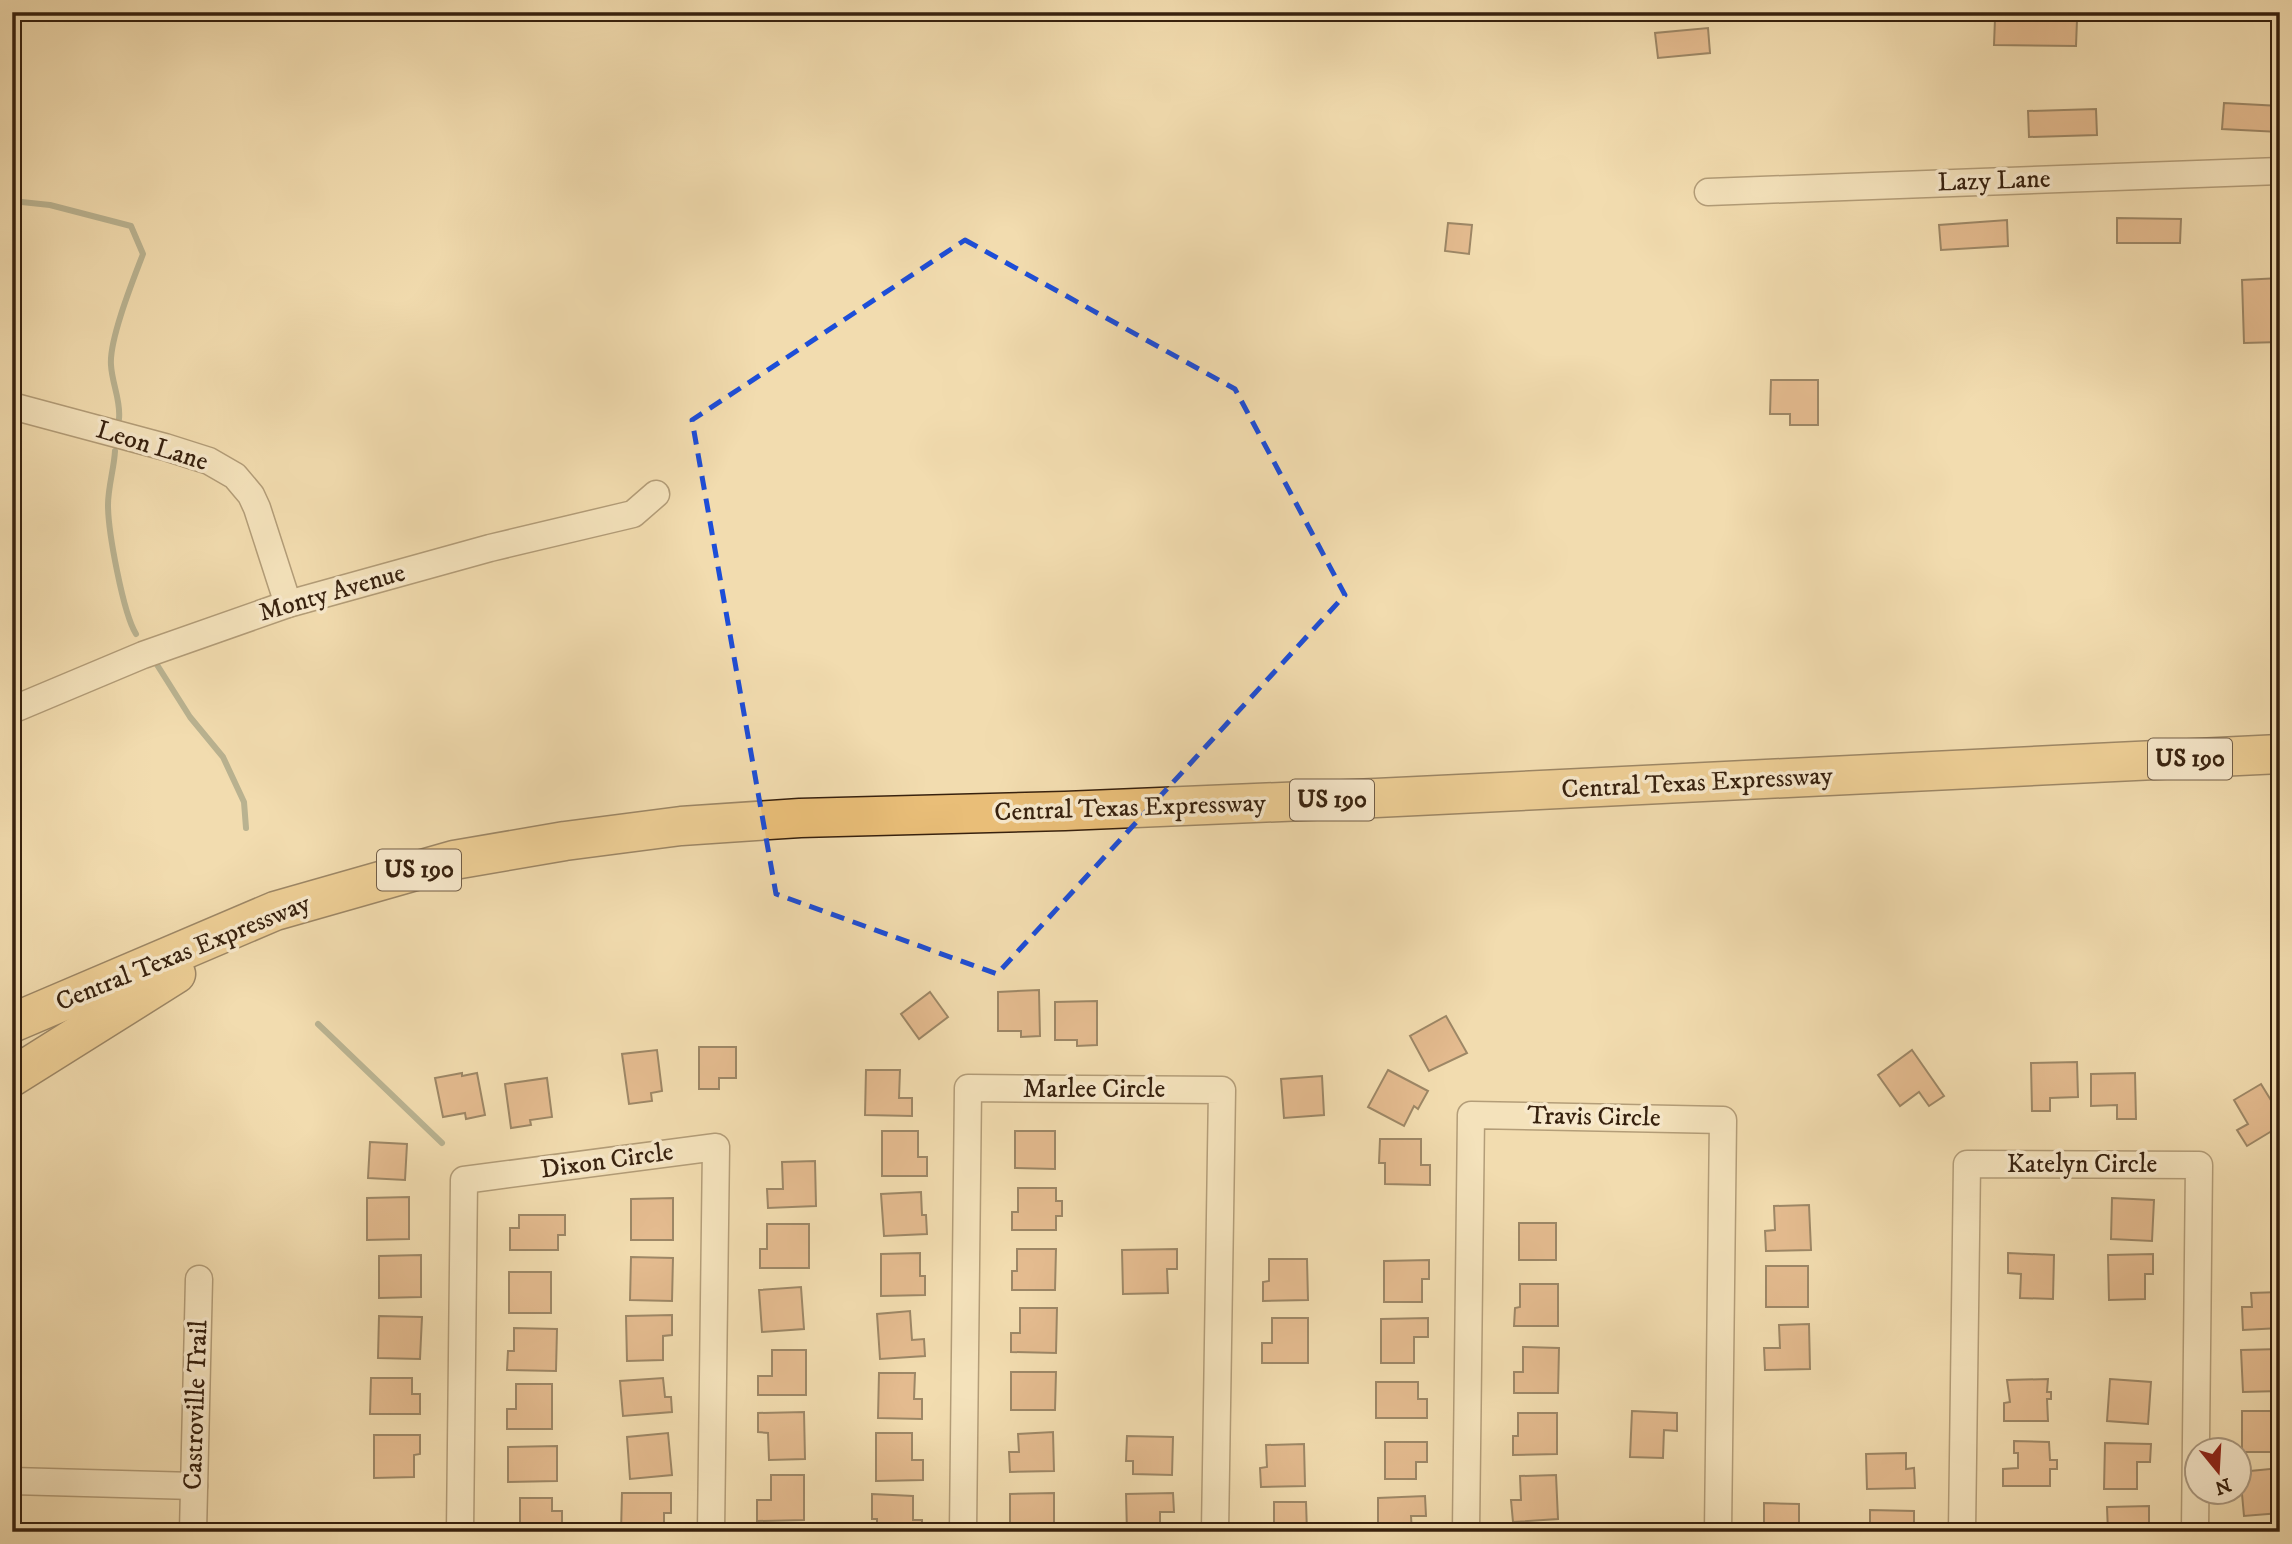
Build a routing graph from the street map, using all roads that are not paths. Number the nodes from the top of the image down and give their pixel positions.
1 (2280, 171) edge
2 (1708, 192) dead end
3 (12, 406) edge
4 (656, 494) dead end
5 (288, 604) junction
6 (12, 710) edge
7 (2280, 754) edge
8 (275, 911) junction
9 (12, 1023) edge
10 (12, 1077) edge
11 (199, 1279) dead end
12 (12, 1481) edge
13 (194, 1486) junction
14 (193, 1532) edge
15 (460, 1532) edge
16 (712, 1532) edge
17 (963, 1532) edge
18 (1216, 1532) edge
19 (1466, 1532) edge
20 (1718, 1532) edge
21 (1962, 1532) edge
22 (2195, 1532) edge

1 - 2 street, Lazy Lane
3 - 5 street, Leon Lane
4 - 5 street, Monty Avenue
5 - 6 street, Monty Avenue
7 - 8 highway, Central Texas Expressway / US 190
8 - 9 highway, Central Texas Expressway / US 190
8 - 10 highway
11 - 13 street, Castroville Trail
12 - 13 street
13 - 14 street, Castroville Trail
15 - 16 street, Dixon Circle
17 - 18 street, Marlee Circle
19 - 20 street, Travis Circle
21 - 22 street, Katelyn Circle

